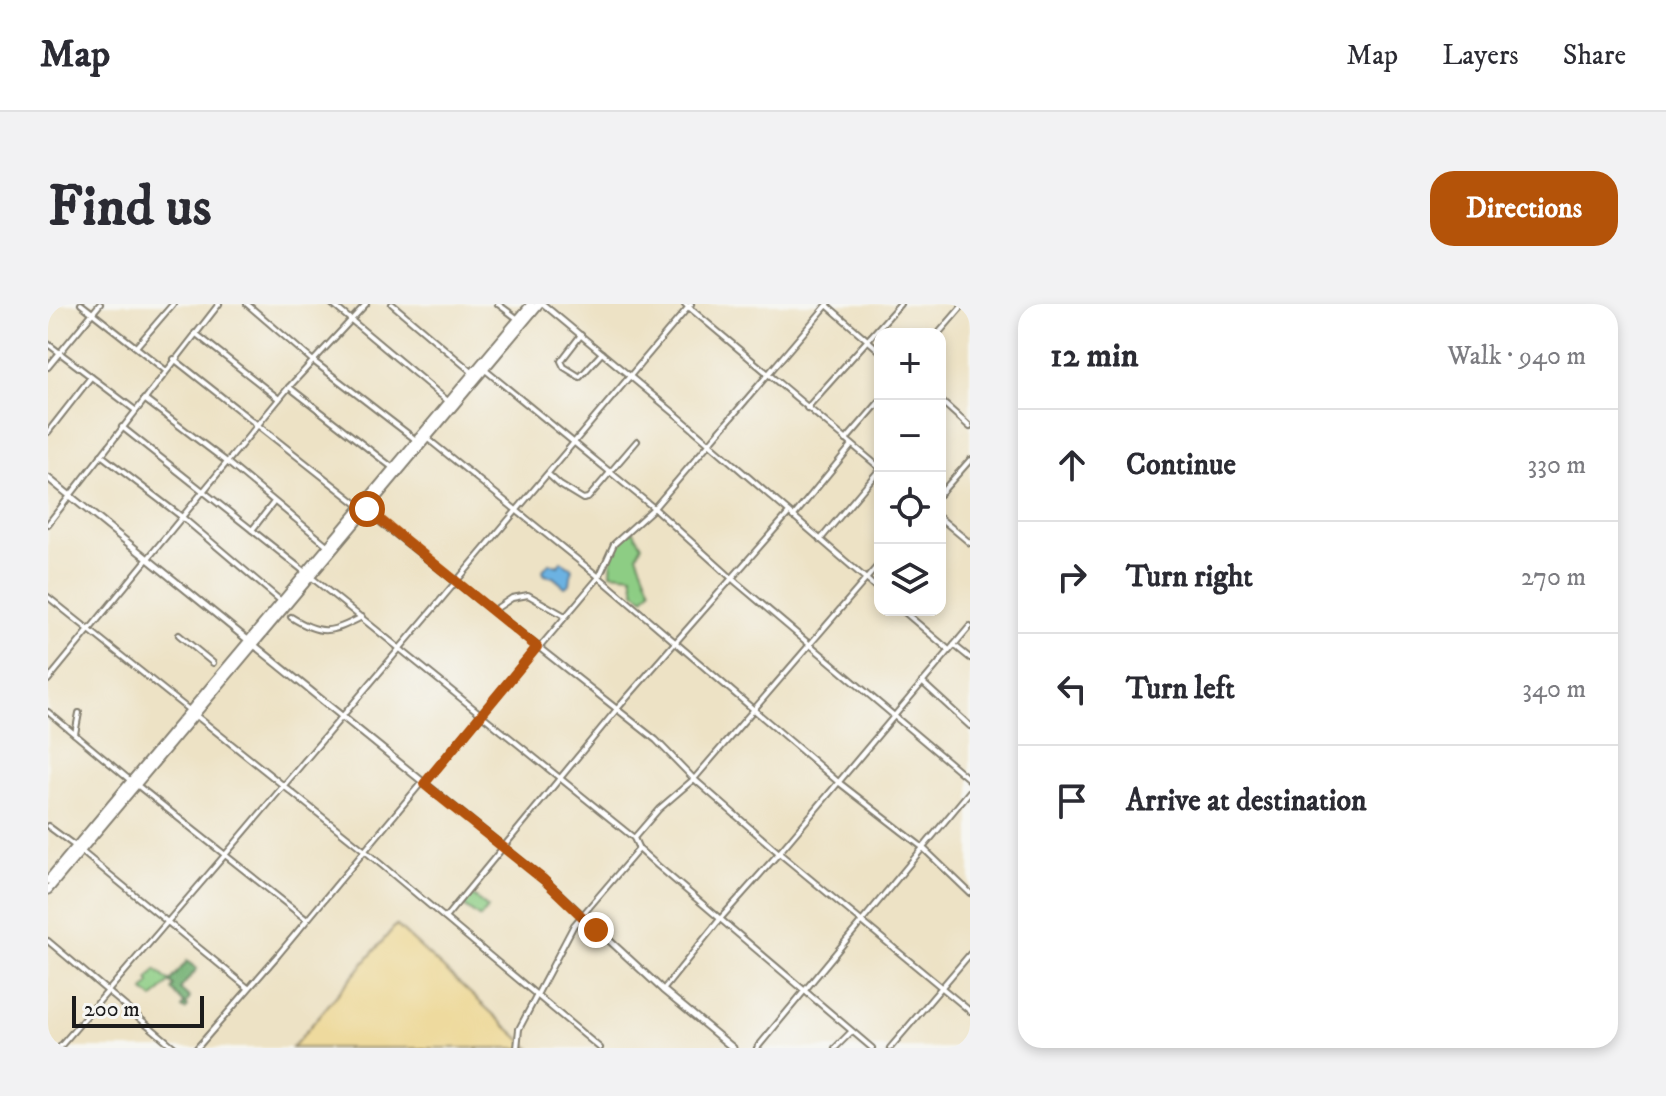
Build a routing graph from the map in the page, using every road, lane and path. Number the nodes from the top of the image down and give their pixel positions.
1 (81, 304) edge
2 (100, 304) edge
3 (173, 304) edge
4 (219, 304) edge
5 (247, 304) edge
6 (332, 304) edge
7 (366, 304) edge
8 (392, 304) edge
9 (498, 304) edge
10 (531, 304) edge
11 (541, 304) edge
12 (827, 304) edge
13 (900, 304) edge
14 (964, 304) edge
15 (688, 305) edge
16 (92, 313) junction
17 (518, 319) junction
18 (351, 320) junction
19 (943, 328) edge
20 (195, 333) junction
21 (581, 335) junction
22 (868, 341) junction
23 (48, 344) edge
24 (874, 346) edge
25 (136, 347) junction
26 (60, 353) junction
27 (602, 353) junction
28 (174, 359) junction
29 (312, 360) junction
30 (48, 367) edge
31 (484, 369) junction
32 (165, 370) junction
33 (473, 373) junction
34 (629, 375) junction
35 (769, 375) junction
36 (91, 377) junction
37 (289, 387) junction
38 (144, 399) junction
39 (279, 399) junction
40 (449, 402) junction
41 (946, 405) edge
42 (807, 408) junction
43 (874, 408) edge
44 (135, 411) junction
45 (258, 425) junction
46 (122, 427) junction
47 (970, 427) edge
48 (48, 432) edge
49 (426, 438) junction
50 (416, 440) junction
51 (846, 440) junction
52 (637, 441) dead end
53 (573, 442) junction
54 (709, 442) junction
55 (852, 445) junction
56 (101, 455) junction
57 (970, 460) edge
58 (227, 462) junction
59 (874, 464) edge
60 (393, 468) junction
61 (877, 472) edge
62 (612, 473) junction
63 (548, 475) junction
64 (48, 478) edge
65 (946, 487) edge
66 (203, 491) junction
67 (70, 496) junction
68 (274, 502) junction
69 (363, 507) junction
70 (654, 508) junction
71 (516, 510) junction
72 (791, 515) junction
73 (182, 517) junction
74 (946, 523) edge
75 (48, 524) edge
76 (252, 530) junction
77 (820, 540) junction
78 (970, 543) edge
79 (327, 545) junction
80 (149, 560) junction
81 (874, 570) edge
82 (308, 575) junction
83 (599, 577) junction
84 (732, 578) junction
85 (456, 579) junction
86 (867, 579) junction
87 (874, 585) edge
88 (48, 597) edge
89 (281, 601) junction
90 (493, 610) junction
91 (565, 616) junction
92 (909, 616) edge
93 (291, 617) dead end
94 (362, 617) junction
95 (970, 626) edge
96 (91, 630) junction
97 (179, 635) dead end
98 (252, 642) junction
99 (676, 642) junction
100 (811, 644) junction
101 (954, 645) junction
102 (399, 647) junction
103 (538, 648) junction
104 (949, 651) junction
105 (970, 658) edge
106 (213, 663) dead end
107 (48, 680) edge
108 (922, 682) junction
109 (753, 708) junction
110 (617, 709) junction
111 (48, 712) edge
112 (193, 712) junction
113 (79, 713) dead end
114 (481, 714) junction
115 (895, 715) junction
116 (341, 717) junction
117 (970, 726) edge
118 (75, 734) junction
119 (561, 777) junction
120 (694, 779) junction
121 (970, 780) edge
122 (837, 781) junction
123 (134, 783) junction
124 (423, 783) junction
125 (283, 786) junction
126 (970, 791) edge
127 (48, 826) edge
128 (634, 838) junction
129 (922, 847) junction
130 (502, 848) junction
131 (78, 849) junction
132 (639, 849) junction
133 (365, 851) junction
134 (779, 853) junction
135 (225, 855) junction
136 (48, 880) edge
137 (48, 890) edge
138 (970, 893) edge
139 (582, 915) junction
140 (445, 918) junction
141 (720, 919) junction
142 (307, 920) junction
143 (862, 921) junction
144 (165, 922) junction
145 (48, 941) edge
146 (970, 954) edge
147 (941, 986) junction
148 (248, 988) junction
149 (107, 990) junction
150 (663, 990) junction
151 (804, 991) junction
152 (537, 994) junction
153 (970, 1011) edge
154 (851, 1032) junction
155 (59, 1048) edge
156 (175, 1048) edge
157 (197, 1048) edge
158 (517, 1048) edge
159 (600, 1048) edge
160 (733, 1048) edge
161 (757, 1048) edge
162 (835, 1048) edge
163 (872, 1048) edge
164 (890, 1048) edge

1 - 16 street
2 - 16 street
3 - 25 street
4 - 20 street
5 - 29 street
6 - 18 street
7 - 18 street
8 - 33 street
9 - 17 street
10 - 17 highway
11 - 21 street
11 - 31 highway
12 - 22 street
12 - 35 street
13 - 22 street
14 - 19 street
15 - 34 street
15 - 35 street
16 - 25 street
16 - 26 street
17 - 33 highway
18 - 29 street
18 - 40 street
20 - 28 street
20 - 39 street
21 - 27 street
21 - 27 street
22 - 24 street
22 - 42 street
23 - 26 street
25 - 32 street
26 - 30 street
26 - 36 street
27 - 34 street
28 - 32 street
28 - 45 street
29 - 37 street
29 - 50 street
31 - 49 highway
31 - 53 street
32 - 38 street
33 - 40 highway
34 - 53 street
34 - 54 street
35 - 42 street
35 - 54 street
36 - 44 street
36 - 48 street
37 - 39 street
37 - 60 street
38 - 44 street
38 - 58 street
39 - 45 street
40 - 50 highway
41 - 47 street
42 - 51 street
43 - 51 street
44 - 46 street
45 - 58 street
45 - 69 street
46 - 56 street
46 - 66 street
49 - 69 highway
49 - 71 street
50 - 60 highway
51 - 55 street
52 - 62 street
53 - 62 street
53 - 63 street
54 - 70 street
54 - 72 street
55 - 59 street
55 - 72 street
56 - 67 street
56 - 73 street
57 - 65 street
58 - 66 street
58 - 68 street
60 - 69 highway
61 - 77 street
62 - 63 street
62 - 70 street
63 - 71 street
64 - 67 street
66 - 73 street
66 - 76 street
67 - 75 street
67 - 80 street
68 - 76 street
68 - 79 street
69 - 79 highway
69 - 82 highway
69 - 85 street
70 - 83 street
70 - 84 street
71 - 83 street
71 - 85 street
72 - 77 street
72 - 84 street
73 - 80 street
73 - 89 street
74 - 78 street
76 - 82 street
77 - 86 street
79 - 82 highway
80 - 96 street
80 - 98 street
81 - 86 street
82 - 89 highway
82 - 94 street
82 - 98 highway
83 - 91 street
83 - 99 street
84 - 99 street
84 - 100 street
85 - 90 street
85 - 102 street
86 - 87 street
86 - 100 street
88 - 96 street
89 - 98 highway
90 - 91 street
90 - 103 street
91 - 103 street
92 - 104 street
93 - 94 street
94 - 102 street
95 - 101 street
96 - 107 street
96 - 112 street
97 - 106 street
98 - 112 highway
98 - 116 street
99 - 109 street
99 - 110 street
100 - 109 street
100 - 115 street
101 - 104 street
101 - 105 street
102 - 114 street
102 - 116 street
103 - 110 street
103 - 114 street
104 - 108 street
108 - 115 street
108 - 117 street
109 - 120 street
109 - 122 street
110 - 119 street
110 - 120 street
111 - 118 street
112 - 123 highway
112 - 125 street
113 - 118 street
114 - 119 street
114 - 124 street
115 - 121 street
115 - 122 street
116 - 124 street
116 - 125 street
118 - 123 street
119 - 128 street
119 - 130 street
120 - 128 street
120 - 134 street
122 - 129 street
122 - 134 street
123 - 131 highway
123 - 135 street
124 - 130 street
124 - 133 street
125 - 133 street
125 - 135 street
126 - 129 street
127 - 131 street
128 - 132 street
129 - 138 street
129 - 143 street
130 - 139 street
130 - 140 street
131 - 136 highway
131 - 137 highway
131 - 144 street
132 - 139 street
132 - 141 street
133 - 140 street
133 - 142 street
134 - 141 street
134 - 143 street
135 - 142 street
135 - 144 street
139 - 150 street
139 - 152 street
140 - 152 street
141 - 150 street
141 - 151 street
142 - 148 street
143 - 147 street
143 - 151 street
144 - 148 street
144 - 149 street
145 - 149 street
146 - 147 street
147 - 153 street
147 - 164 street
148 - 157 street
149 - 155 street
149 - 156 street
150 - 160 street
151 - 154 street
151 - 161 street
152 - 158 street
152 - 159 street
154 - 162 street
154 - 163 street

